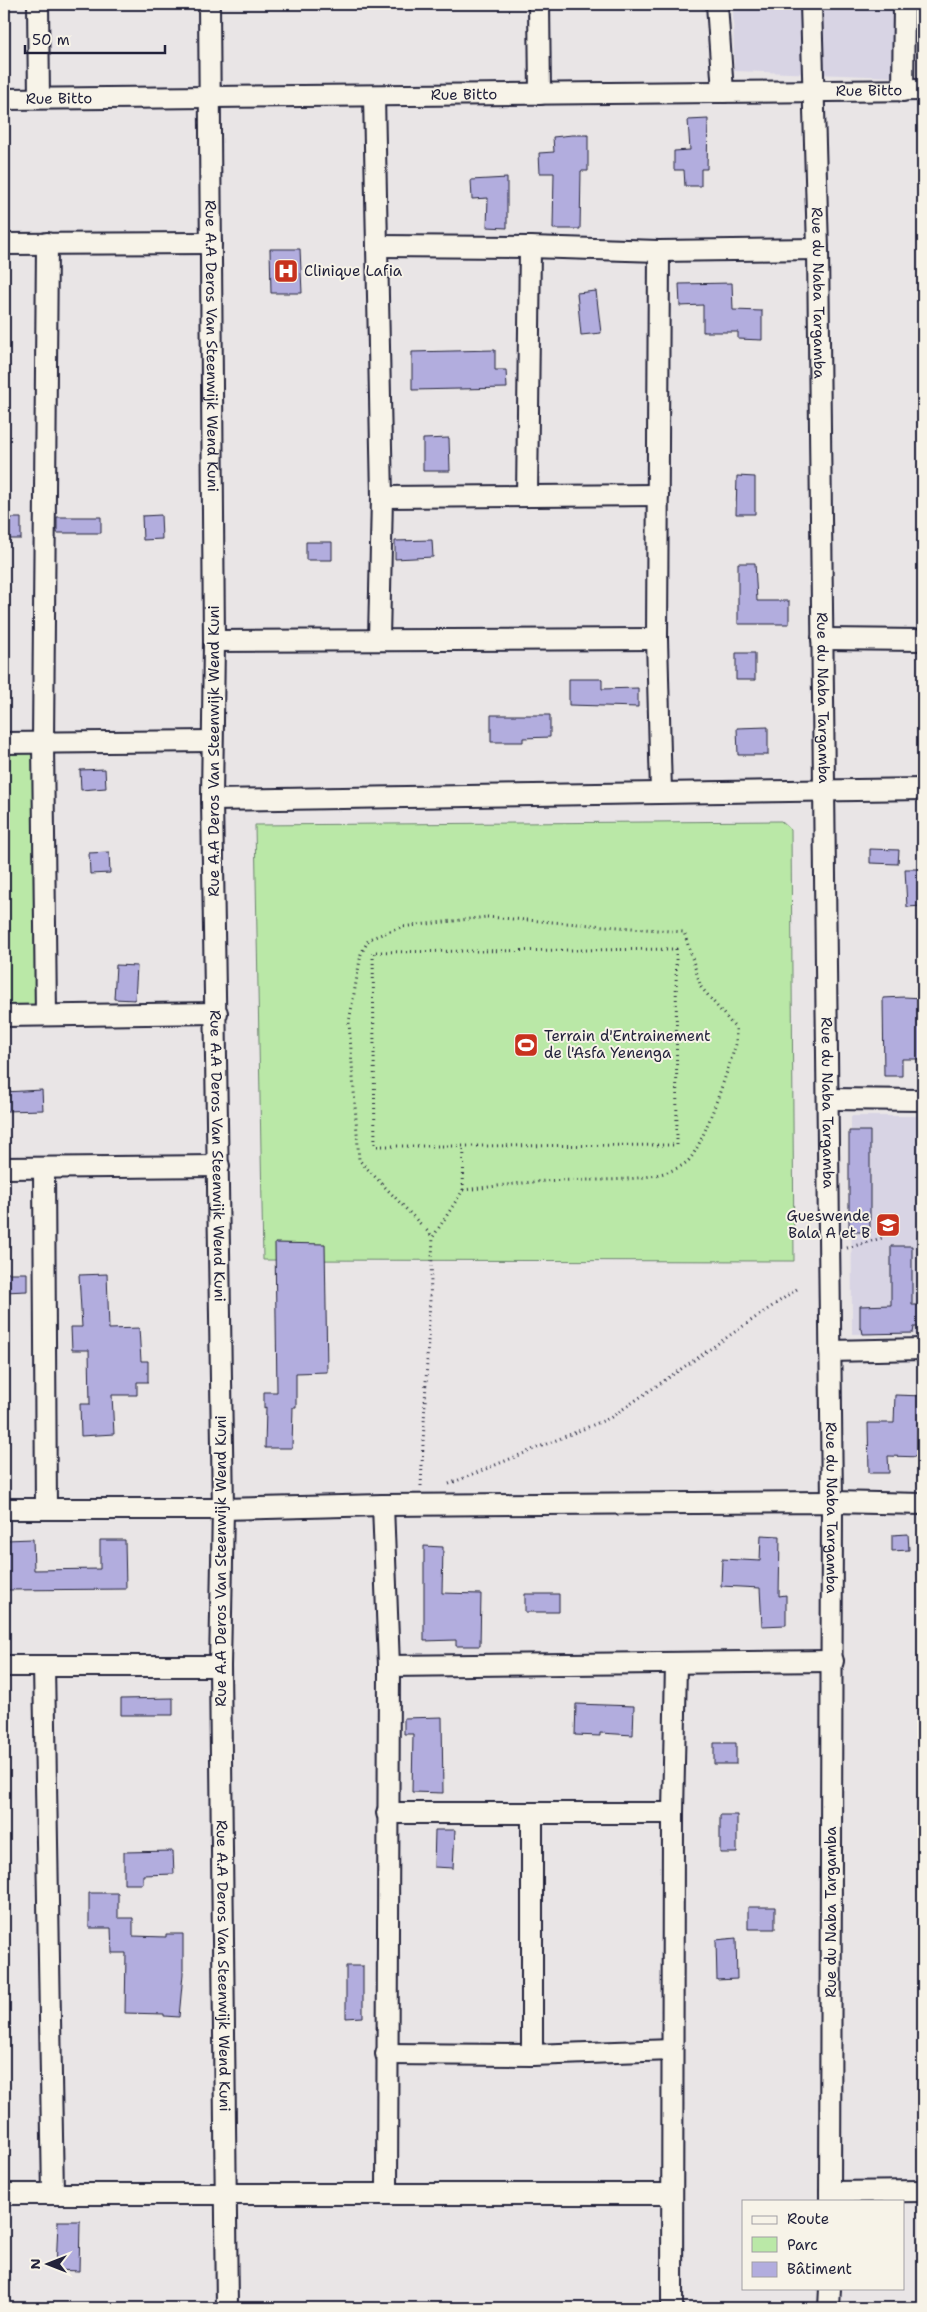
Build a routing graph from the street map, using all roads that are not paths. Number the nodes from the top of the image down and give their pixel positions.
1 (38, 4) edge
2 (209, 4) edge
3 (539, 4) edge
4 (717, 4) edge
5 (811, 4) edge
6 (904, 4) edge
7 (923, 90) edge
8 (813, 91) junction
9 (903, 91) junction
10 (724, 92) junction
11 (540, 94) junction
12 (374, 96) junction
13 (40, 98) junction
14 (210, 98) junction
15 (4, 99) edge
16 (47, 243) junction
17 (211, 243) junction
18 (4, 244) edge
19 (376, 246) junction
20 (530, 247) junction
21 (818, 250) junction
22 (659, 251) junction
23 (658, 495) junction
24 (527, 496) junction
25 (382, 497) junction
26 (657, 639) junction
27 (822, 639) junction
28 (379, 640) junction
29 (923, 640) edge
30 (214, 641) junction
31 (212, 741) junction
32 (4, 743) edge
33 (43, 743) junction
34 (824, 789) junction
35 (923, 789) edge
36 (661, 792) junction
37 (212, 800) junction
38 (217, 1013) junction
39 (46, 1015) junction
40 (4, 1016) edge
41 (828, 1099) junction
42 (923, 1100) edge
43 (219, 1166) junction
44 (4, 1168) edge
45 (44, 1168) junction
46 (923, 1349) edge
47 (830, 1351) junction
48 (832, 1502) junction
49 (923, 1504) edge
50 (383, 1505) junction
51 (4, 1509) edge
52 (46, 1509) junction
53 (223, 1509) junction
54 (833, 1661) junction
55 (676, 1664) junction
56 (4, 1666) edge
57 (44, 1666) junction
58 (220, 1666) junction
59 (389, 1666) junction
60 (387, 1813) junction
61 (673, 1813) junction
62 (532, 1814) junction
63 (672, 2050) junction
64 (386, 2054) junction
65 (532, 2055) junction
66 (923, 2191) edge
67 (4, 2194) edge
68 (53, 2194) junction
69 (387, 2194) junction
70 (671, 2194) junction
71 (225, 2195) junction
72 (830, 2197) edge
73 (830, 2290) edge
74 (227, 2308) edge
75 (672, 2308) edge
76 (830, 2308) edge

1 - 13 street
2 - 14 street, Rue A.A Deros Van Steenwijk Wend Kuni
3 - 11 street
4 - 10 street
5 - 8 street, Rue du Naba Targamba
6 - 9 street
7 - 9 street, Rue Bitto
8 - 9 street, Rue Bitto
8 - 10 street, Rue Bitto
8 - 21 street, Rue du Naba Targamba
10 - 11 street, Rue Bitto
11 - 12 street, Rue Bitto
12 - 14 street, Rue Bitto
12 - 19 street
13 - 14 street, Rue Bitto
13 - 15 street, Rue Bitto
14 - 17 street, Rue A.A Deros Van Steenwijk Wend Kuni
16 - 17 street
16 - 18 street
16 - 33 street
17 - 30 street, Rue A.A Deros Van Steenwijk Wend Kuni
19 - 20 street
19 - 25 street
20 - 22 street
20 - 24 street
21 - 22 street
21 - 27 street, Rue du Naba Targamba
22 - 23 street
23 - 24 street
23 - 26 street
24 - 25 street
25 - 28 street
26 - 28 street
26 - 36 street
27 - 29 street
27 - 34 street, Rue du Naba Targamba
28 - 30 street
30 - 31 street, Rue A.A Deros Van Steenwijk Wend Kuni
31 - 33 street
31 - 37 street, Rue A.A Deros Van Steenwijk Wend Kuni
32 - 33 street
33 - 39 street
34 - 35 street
34 - 36 street
34 - 41 street, Rue du Naba Targamba
36 - 37 street
37 - 38 street, Rue A.A Deros Van Steenwijk Wend Kuni
38 - 39 street
38 - 43 street, Rue A.A Deros Van Steenwijk Wend Kuni
39 - 40 street
41 - 42 street
41 - 47 street, Rue du Naba Targamba
43 - 45 street
43 - 53 street, Rue A.A Deros Van Steenwijk Wend Kuni
44 - 45 street
45 - 52 street
46 - 47 street
47 - 48 street, Rue du Naba Targamba
48 - 49 street
48 - 50 street
48 - 54 street, Rue du Naba Targamba
50 - 53 street
50 - 59 street
51 - 52 street
52 - 53 street
53 - 58 street, Rue A.A Deros Van Steenwijk Wend Kuni
54 - 55 street
54 - 72 street, Rue du Naba Targamba
55 - 59 street
55 - 61 street
56 - 57 street
57 - 58 street
57 - 68 street
58 - 71 street, Rue A.A Deros Van Steenwijk Wend Kuni
59 - 60 street
60 - 62 street
60 - 64 street
61 - 62 street
61 - 63 street
62 - 65 street
63 - 65 street
63 - 70 street
64 - 65 street
64 - 69 street
66 - 72 street
67 - 68 street
68 - 71 street
69 - 70 street
69 - 71 street
70 - 75 street
71 - 74 street, Rue A.A Deros Van Steenwijk Wend Kuni
73 - 76 street

